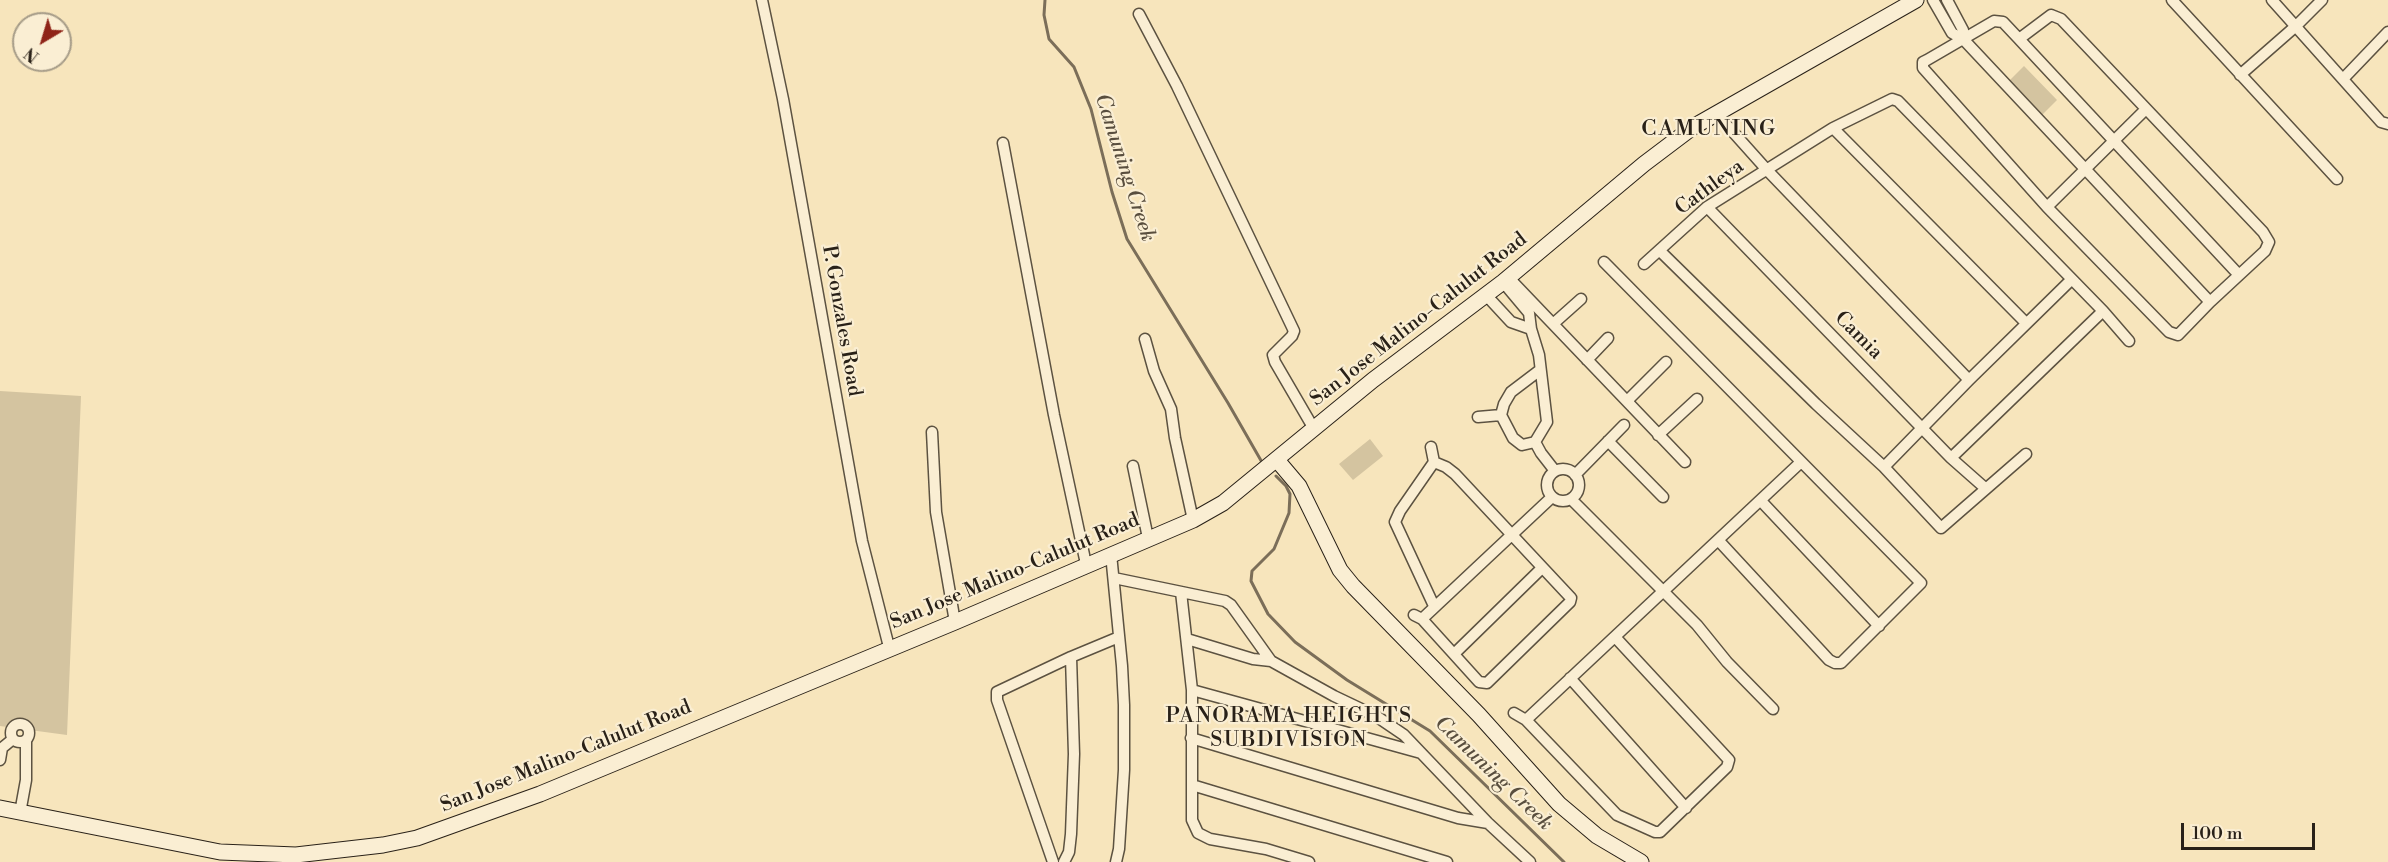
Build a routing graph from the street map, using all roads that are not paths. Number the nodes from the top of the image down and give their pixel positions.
1 (762, 0) edge
2 (1916, 0) edge
3 (1933, 0) edge
4 (1947, 0) edge
5 (2172, 0) edge
6 (2272, 0) edge
7 (2322, 0) edge
8 (1952, 10) junction
9 (1139, 14) dead end
10 (1942, 17) junction
11 (2296, 26) junction
12 (2388, 32) edge
13 (2019, 39) junction
14 (1964, 40) junction
15 (2240, 75) junction
16 (2343, 79) junction
17 (2146, 109) junction
18 (1716, 113) junction
19 (2388, 124) edge
20 (1833, 128) junction
21 (2115, 140) junction
22 (1002, 143) dead end
23 (1767, 170) junction
24 (2084, 170) junction
25 (2337, 179) dead end
26 (1707, 207) junction
27 (2047, 207) junction
28 (1660, 251) junction
29 (1604, 262) dead end
30 (1644, 264) dead end
31 (2239, 274) junction
32 (1506, 280) junction
33 (2071, 280) junction
34 (1486, 295) junction
35 (1581, 299) dead end
36 (2210, 302) junction
37 (2103, 311) junction
38 (2026, 323) junction
39 (1553, 324) junction
40 (1531, 328) junction
41 (1608, 338) dead end
42 (1145, 339) dead end
43 (2128, 341) dead end
44 (1587, 360) junction
45 (1666, 362) dead end
46 (1540, 370) junction
47 (1969, 380) junction
48 (1697, 399) dead end
49 (1627, 401) junction
50 (1501, 414) junction
51 (1478, 417) dead end
52 (1624, 425) dead end
53 (1924, 428) junction
54 (1314, 429) junction
55 (932, 432) dead end
56 (1658, 435) junction
57 (1608, 441) junction
58 (1535, 442) junction
59 (1431, 447) dead end
60 (2026, 454) dead end
61 (1951, 458) junction
62 (1277, 460) junction
63 (1434, 462) junction
64 (1685, 462) dead end
65 (1801, 462) junction
66 (1133, 466) dead end
67 (1884, 467) junction
68 (1555, 471) junction
69 (1575, 475) junction
70 (1985, 489) junction
71 (1552, 496) junction
72 (1663, 497) dead end
73 (1571, 499) junction
74 (1761, 501) junction
75 (1193, 520) junction
76 (1510, 534) junction
77 (1148, 538) junction
78 (1719, 541) junction
79 (1111, 554) junction
80 (1086, 564) junction
81 (1542, 568) junction
82 (1114, 578) junction
83 (1662, 591) junction
84 (1181, 592) junction
85 (1434, 606) junction
86 (955, 622) junction
87 (1879, 626) junction
88 (1119, 637) junction
89 (1615, 637) junction
90 (1187, 639) junction
91 (889, 647) junction
92 (1454, 654) junction
93 (1071, 657) junction
94 (1271, 661) junction
95 (1570, 678) junction
96 (1192, 690) junction
97 (1773, 709) dead end
98 (1514, 713) dead end
99 (1526, 720) junction
100 (1191, 738) junction
101 (13, 739) junction
102 (26, 740) junction
103 (1422, 753) junction
104 (0, 760) edge
105 (1192, 784) junction
106 (0, 808) edge
107 (1686, 808) junction
108 (20, 813) junction
109 (1488, 823) junction
110 (1053, 862) edge
111 (1064, 862) edge
112 (1116, 862) edge
113 (1310, 862) edge
114 (1447, 862) edge
115 (1530, 862) edge
116 (1641, 862) edge

1 - 91 street, P. Gonzales Road
2 - 18 main road, San Jose Malino-Calulut Road
3 - 10 street
4 - 8 street
5 - 15 street
6 - 11 street
7 - 11 street
8 - 10 street
8 - 14 street
9 - 54 street
10 - 14 street
11 - 15 street
11 - 16 street
12 - 16 street
13 - 14 street
13 - 17 street
13 - 21 street
14 - 24 street
14 - 27 street
15 - 25 street
16 - 19 street
17 - 21 street
17 - 31 street
18 - 23 street
18 - 32 main road, San Jose Malino-Calulut Road
20 - 23 street, Cathleya
20 - 33 street, Cathleya
20 - 38 street
21 - 24 street
21 - 31 street
22 - 80 street
23 - 26 street, Cathleya
23 - 47 street
24 - 27 street
24 - 36 street
26 - 28 street, Cathleya
26 - 53 street, Camia
27 - 36 street
28 - 30 street, Cathleya
28 - 67 street
29 - 65 street
31 - 36 street
32 - 34 main road, San Jose Malino-Calulut Road
32 - 39 street
32 - 40 street
33 - 37 street
33 - 38 street
34 - 40 street
34 - 54 main road, San Jose Malino-Calulut Road
35 - 39 street
37 - 43 street
37 - 61 street
38 - 47 street
39 - 44 street
40 - 46 street
41 - 44 street
42 - 75 street
44 - 49 street
45 - 49 street
46 - 50 street
46 - 58 street
47 - 53 street
48 - 56 street
49 - 56 street
50 - 51 street
50 - 58 street
52 - 57 street
53 - 61 street, Camia
53 - 67 street
54 - 62 main road, San Jose Malino-Calulut Road
55 - 86 street
56 - 64 street
57 - 69 street
57 - 72 street
58 - 68 street
59 - 63 street
60 - 70 street
61 - 70 street, Camia
62 - 75 main road, San Jose Malino-Calulut Road
62 - 116 main road
63 - 76 street
63 - 85 street
65 - 74 street
65 - 87 street
66 - 77 street
67 - 70 street
68 - 69 street
68 - 71 street
69 - 73 street
71 - 73 street
71 - 76 street
73 - 83 street
74 - 78 street
74 - 87 street
75 - 77 main road, San Jose Malino-Calulut Road
76 - 81 street
76 - 85 street
77 - 79 main road, San Jose Malino-Calulut Road
78 - 83 street
78 - 87 street
79 - 80 main road, San Jose Malino-Calulut Road
79 - 82 street
80 - 86 main road, San Jose Malino-Calulut Road
81 - 92 street
81 - 92 street
82 - 84 street
82 - 88 street
83 - 89 street
83 - 97 street
84 - 90 street
84 - 94 street
85 - 92 street
86 - 91 main road, San Jose Malino-Calulut Road
88 - 93 street
88 - 112 street
89 - 95 street
89 - 107 street
90 - 94 street
90 - 96 street
91 - 108 main road, San Jose Malino-Calulut Road
93 - 110 street
93 - 111 street
94 - 103 street
95 - 99 street
95 - 107 street
96 - 100 street
96 - 103 street
98 - 99 street
99 - 107 street
100 - 105 street
100 - 109 street
101 - 102 street
101 - 102 street
101 - 104 street
102 - 108 street
103 - 109 street
105 - 113 street
105 - 114 street
106 - 108 main road, San Jose Malino-Calulut Road
109 - 115 street

